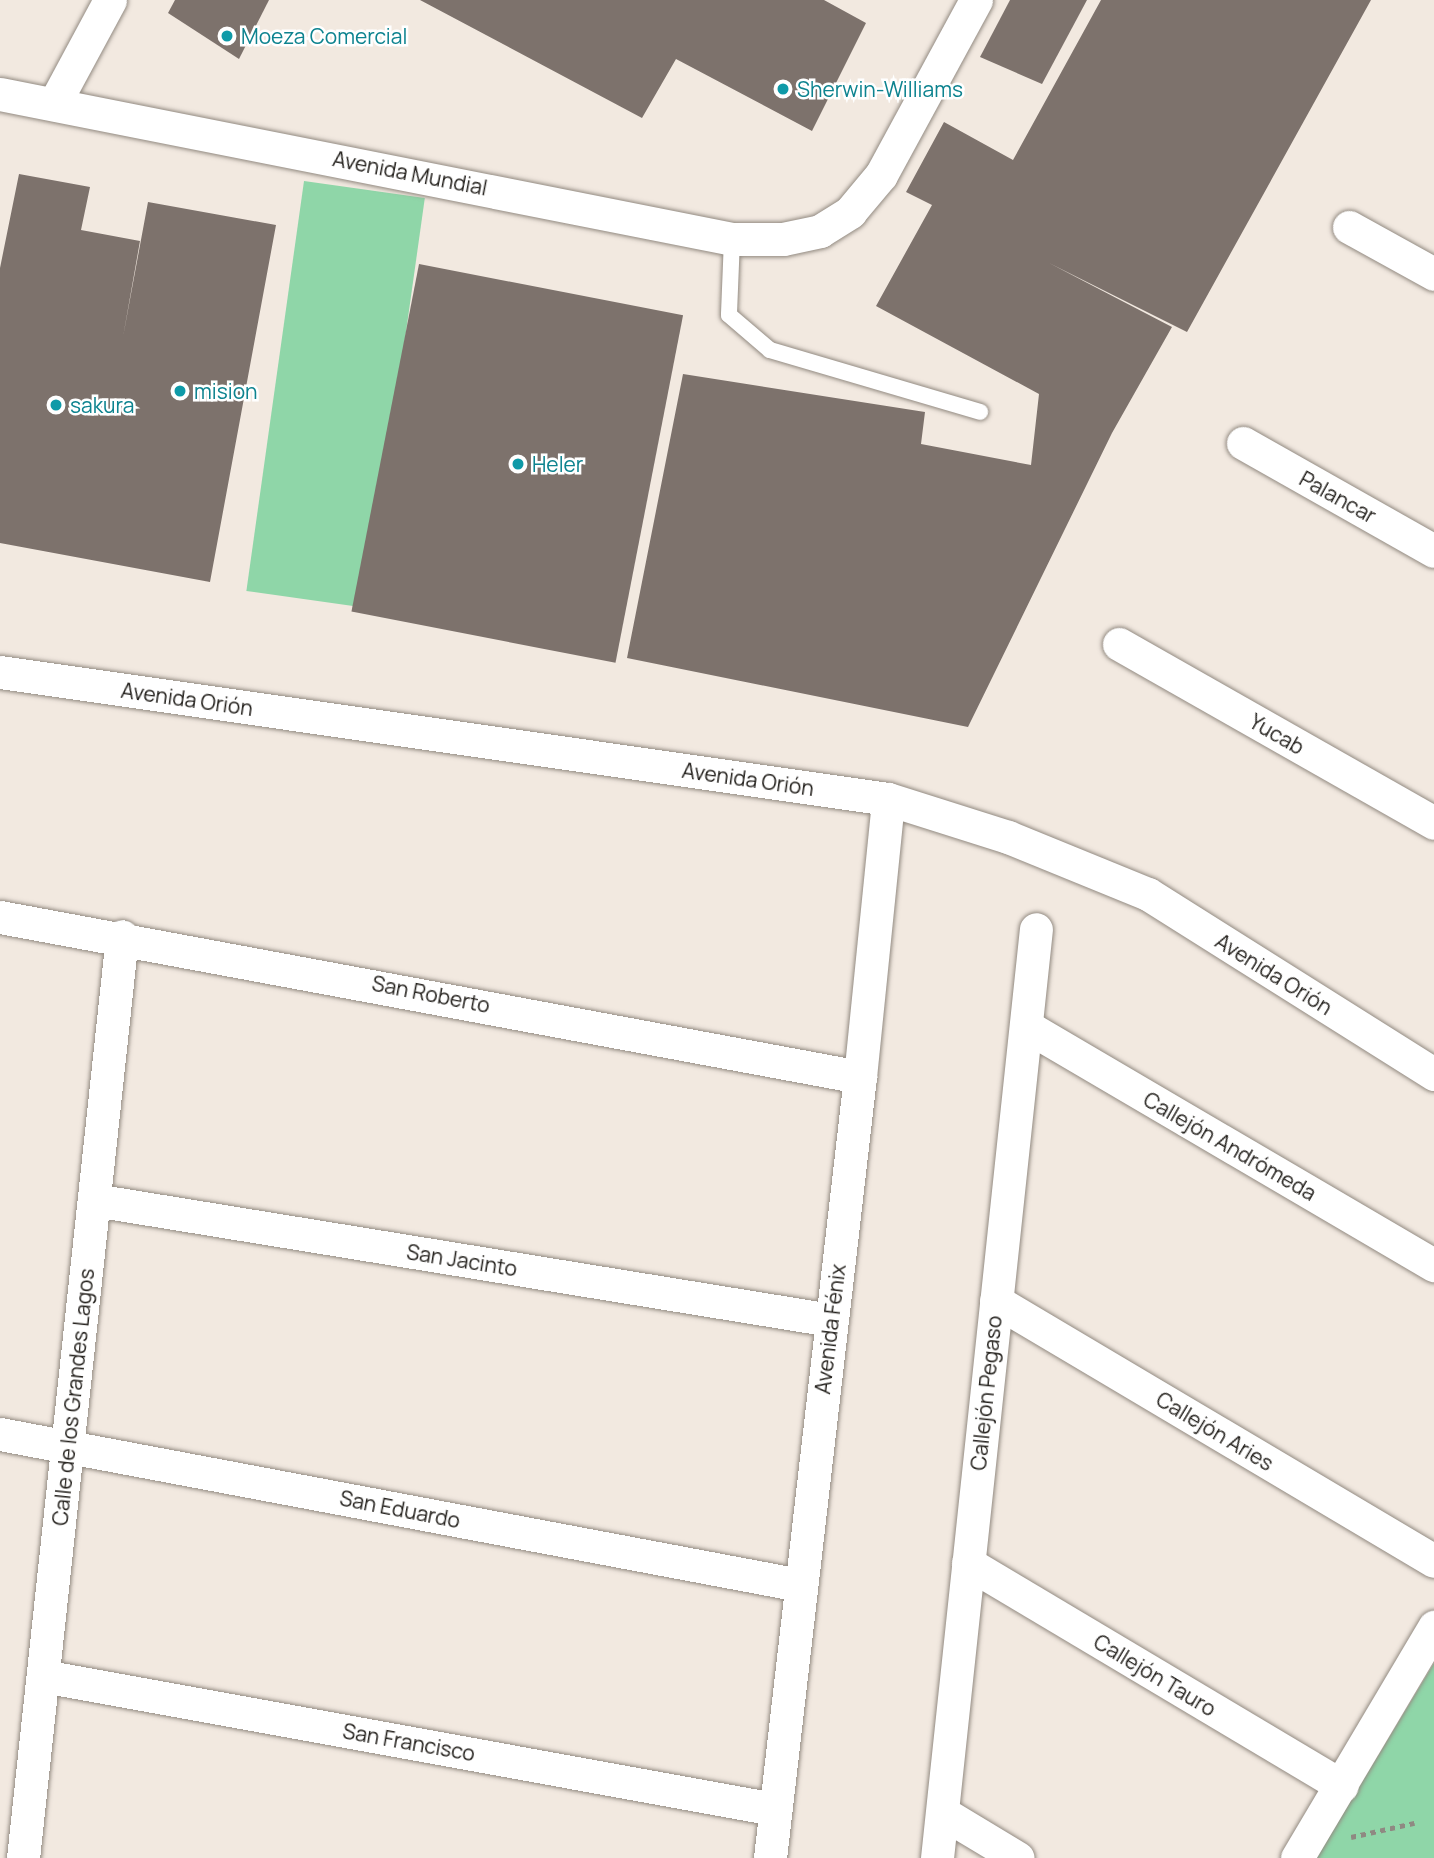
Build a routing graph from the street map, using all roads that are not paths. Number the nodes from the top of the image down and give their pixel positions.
1 (110, 0) edge
2 (976, 0) edge
3 (0, 94) edge
4 (54, 104) junction
5 (1349, 227) dead end
6 (732, 239) junction
7 (1434, 274) edge
8 (980, 412) dead end
9 (1243, 443) dead end
10 (1434, 551) edge
11 (1119, 644) dead end
12 (0, 672) edge
13 (888, 799) junction
14 (1434, 823) edge
15 (0, 916) edge
16 (1036, 929) dead end
17 (122, 936) junction
18 (1026, 1026) junction
19 (1434, 1074) edge
20 (860, 1077) junction
21 (94, 1200) junction
22 (1434, 1265) edge
23 (996, 1301) junction
24 (831, 1320) junction
25 (0, 1434) edge
26 (69, 1447) junction
27 (1434, 1561) edge
28 (968, 1563) junction
29 (800, 1585) junction
30 (1434, 1627) edge
31 (43, 1676) junction
32 (1342, 1786) junction
33 (774, 1809) junction
34 (943, 1813) junction
35 (23, 1858) edge
36 (770, 1858) edge
37 (937, 1858) edge
38 (1018, 1858) edge
39 (1297, 1858) edge

1 - 4 street
2 - 6 street, Avenida Mundial
3 - 4 street, Avenida Mundial
4 - 6 street, Avenida Mundial
5 - 7 street
6 - 8 lane
9 - 10 street, Palancar
11 - 14 street, Yucab
12 - 13 street, Avenida Orión
13 - 19 street, Avenida Orión
13 - 20 street, Avenida Fénix
15 - 17 street, San Roberto
16 - 18 street, Callejón Pegaso
17 - 20 street, San Roberto
17 - 21 street, Calle de los Grandes Lagos
18 - 22 street, Callejón Andrómeda
18 - 23 street, Callejón Pegaso
20 - 24 street, Avenida Fénix
21 - 24 street, San Jacinto
21 - 26 street, Calle de los Grandes Lagos
23 - 27 street, Callejón Aries
23 - 28 street, Callejón Pegaso
24 - 29 street, Avenida Fénix
25 - 26 street, San Eduardo
26 - 29 street, San Eduardo
26 - 31 street, Calle de los Grandes Lagos
28 - 32 street, Callejón Tauro
28 - 34 street, Callejón Pegaso
29 - 33 street, Avenida Fénix
30 - 32 street
31 - 33 street, San Francisco
31 - 35 street, Calle de los Grandes Lagos
32 - 39 street
33 - 36 street, Avenida Fénix
34 - 37 street, Callejón Pegaso
34 - 38 street

